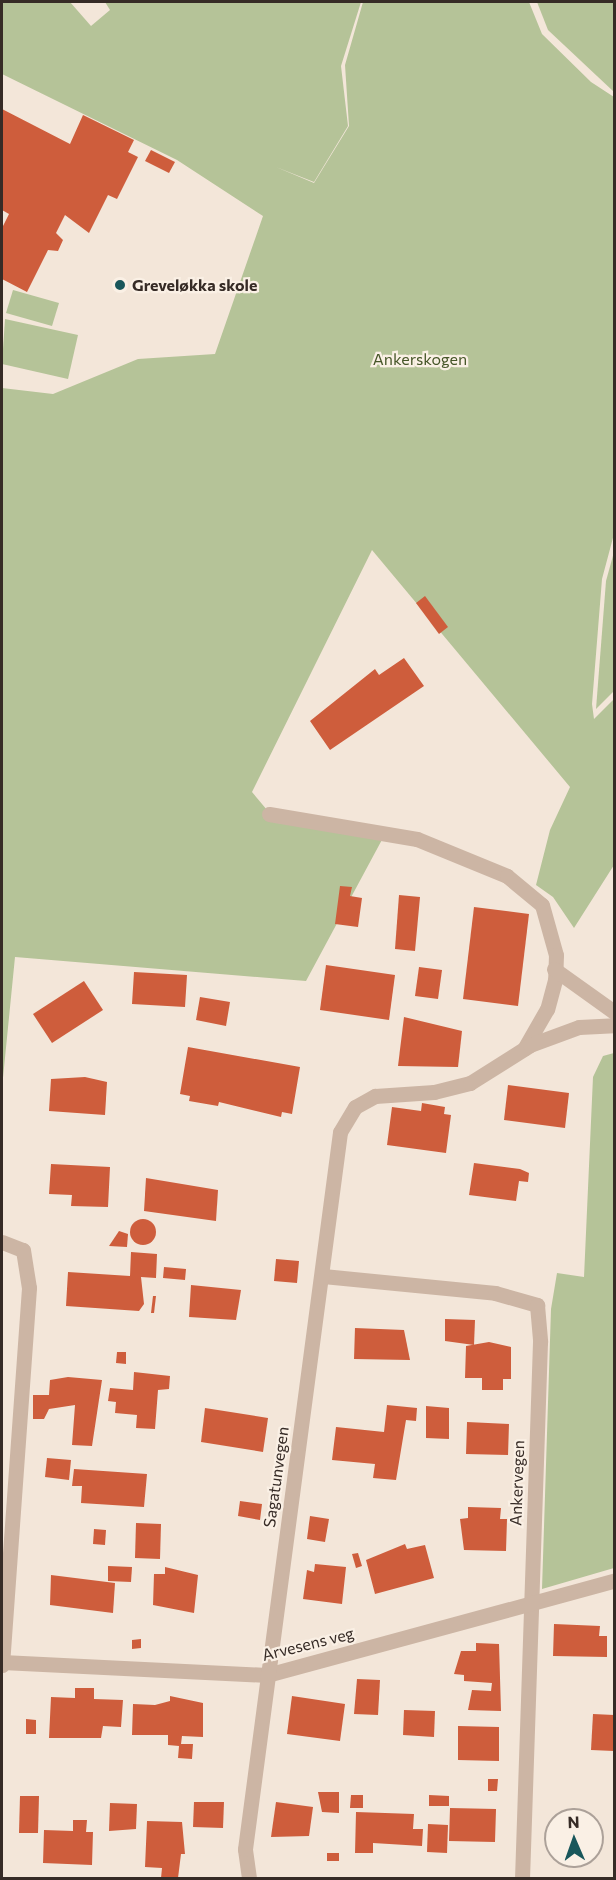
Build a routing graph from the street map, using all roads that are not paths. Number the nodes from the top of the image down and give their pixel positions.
1 (269, 814) dead end
2 (555, 969) junction
3 (615, 1012) edge
4 (615, 1025) edge
5 (524, 1049) junction
6 (2, 1242) edge
7 (322, 1276) junction
8 (615, 1581) edge
9 (530, 1603) junction
10 (2, 1663) edge
11 (267, 1675) junction
12 (249, 1878) edge
13 (522, 1878) edge

1 - 2 street
2 - 3 street
2 - 5 street
4 - 5 street
5 - 7 street, Sagatunvegen
6 - 10 street
7 - 9 street, Ankervegen
7 - 11 street, Sagatunvegen
8 - 9 street, Arvesens veg
9 - 11 street, Arvesens veg
9 - 13 street, Ankervegen
10 - 11 street, Arvesens veg
11 - 12 street, Sagatunvegen

